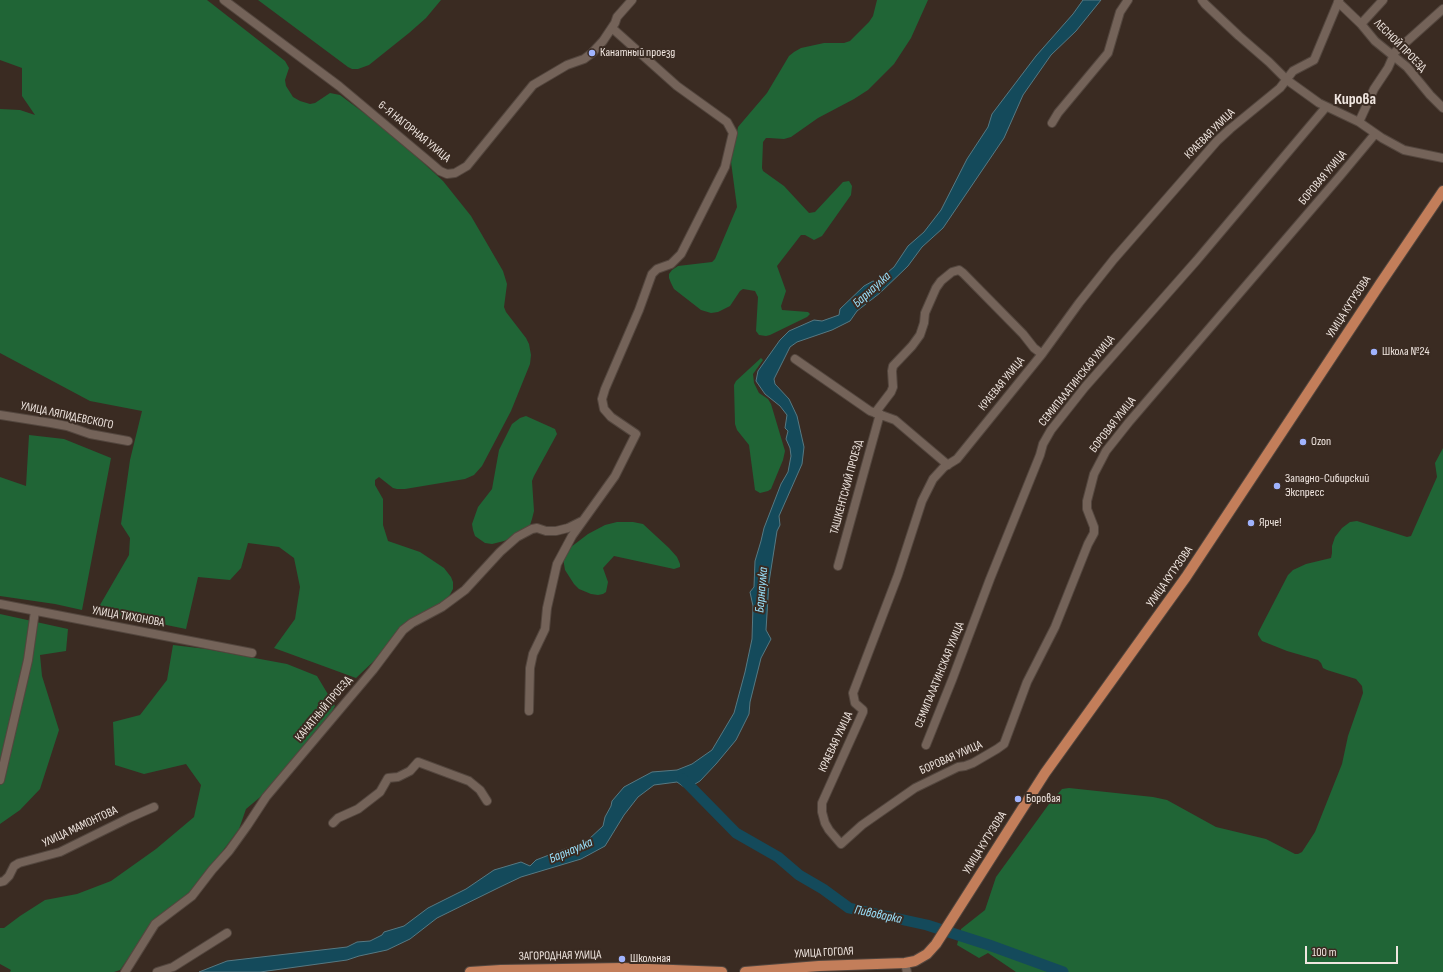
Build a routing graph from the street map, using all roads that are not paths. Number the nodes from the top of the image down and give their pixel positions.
1 (224, 0) edge
2 (632, 0) edge
3 (1128, 0) edge
4 (1202, 0) edge
5 (1383, 0) edge
6 (1338, 1) edge
7 (1443, 9) edge
8 (1361, 24) junction
9 (612, 28) junction
10 (1392, 56) junction
11 (1287, 80) junction
12 (1326, 107) junction
13 (1443, 108) edge
14 (1359, 122) junction
15 (1052, 123) dead end
16 (1375, 134) junction
17 (1443, 158) edge
18 (1443, 191) edge
19 (1042, 354) junction
20 (795, 359) dead end
21 (877, 414) junction
22 (0, 415) edge
23 (128, 441) dead end
24 (948, 465) junction
25 (584, 520) junction
26 (838, 566) dead end
27 (0, 604) edge
28 (35, 611) junction
29 (252, 653) dead end
30 (529, 711) dead end
31 (926, 745) dead end
32 (0, 780) edge
33 (487, 801) dead end
34 (154, 807) dead end
35 (333, 823) dead end
36 (841, 844) joint
37 (0, 882) edge
38 (227, 933) dead end
39 (906, 967) edge
40 (595, 970) edge
41 (500, 971) edge
42 (125, 972) edge
43 (157, 972) edge
44 (470, 972) edge
45 (722, 972) edge
46 (745, 972) edge

1 - 9 street, 6-Я НАГОРНАЯ УЛИЦА
2 - 9 street
3 - 15 street
4 - 11 street
5 - 8 street
6 - 8 street, ЛЕСНОЙ ПРОЕЗД
6 - 11 street, КРАЕВАЯ УЛИЦА
7 - 10 street
8 - 10 street, ЛЕСНОЙ ПРОЕЗД
9 - 25 street, КАНАТНЫЙ ПРОЕЗД
10 - 13 street, ЛЕСНОЙ ПРОЕЗД
10 - 14 street
11 - 12 street
11 - 19 street, КРАЕВАЯ УЛИЦА
12 - 14 street
12 - 31 street, СЕМИПАЛАТИНСКАЯ УЛИЦА
14 - 16 street
16 - 17 street
16 - 36 street, БОРОВАЯ УЛИЦА
18 - 39 main road, УЛИЦА КУТУЗОВА
19 - 21 street, ТАШКЕНТСКИЙ ПРОЕЗД
19 - 24 street, КРАЕВАЯ УЛИЦА
20 - 21 street
21 - 24 street
21 - 26 street, ТАШКЕНТСКИЙ ПРОЕЗД
22 - 23 street, УЛИЦА ЛЯПИДЕВСКОГО
24 - 36 street, КРАЕВАЯ УЛИЦА
25 - 30 street, КАНАТНЫЙ ПРОЕЗД
25 - 42 street, КАНАТНЫЙ ПРОЕЗД
27 - 28 street, УЛИЦА ТИХОНОВА
28 - 29 street, УЛИЦА ТИХОНОВА
28 - 32 street
33 - 35 street
34 - 37 street, УЛИЦА МАМОНТОВА
38 - 43 street
39 - 46 main road, УЛИЦА ГОГОЛЯ
40 - 41 main road, ЗАГОРОДНАЯ УЛИЦА
40 - 45 main road, ЗАГОРОДНАЯ УЛИЦА
41 - 44 main road, ЗАГОРОДНАЯ УЛИЦА

